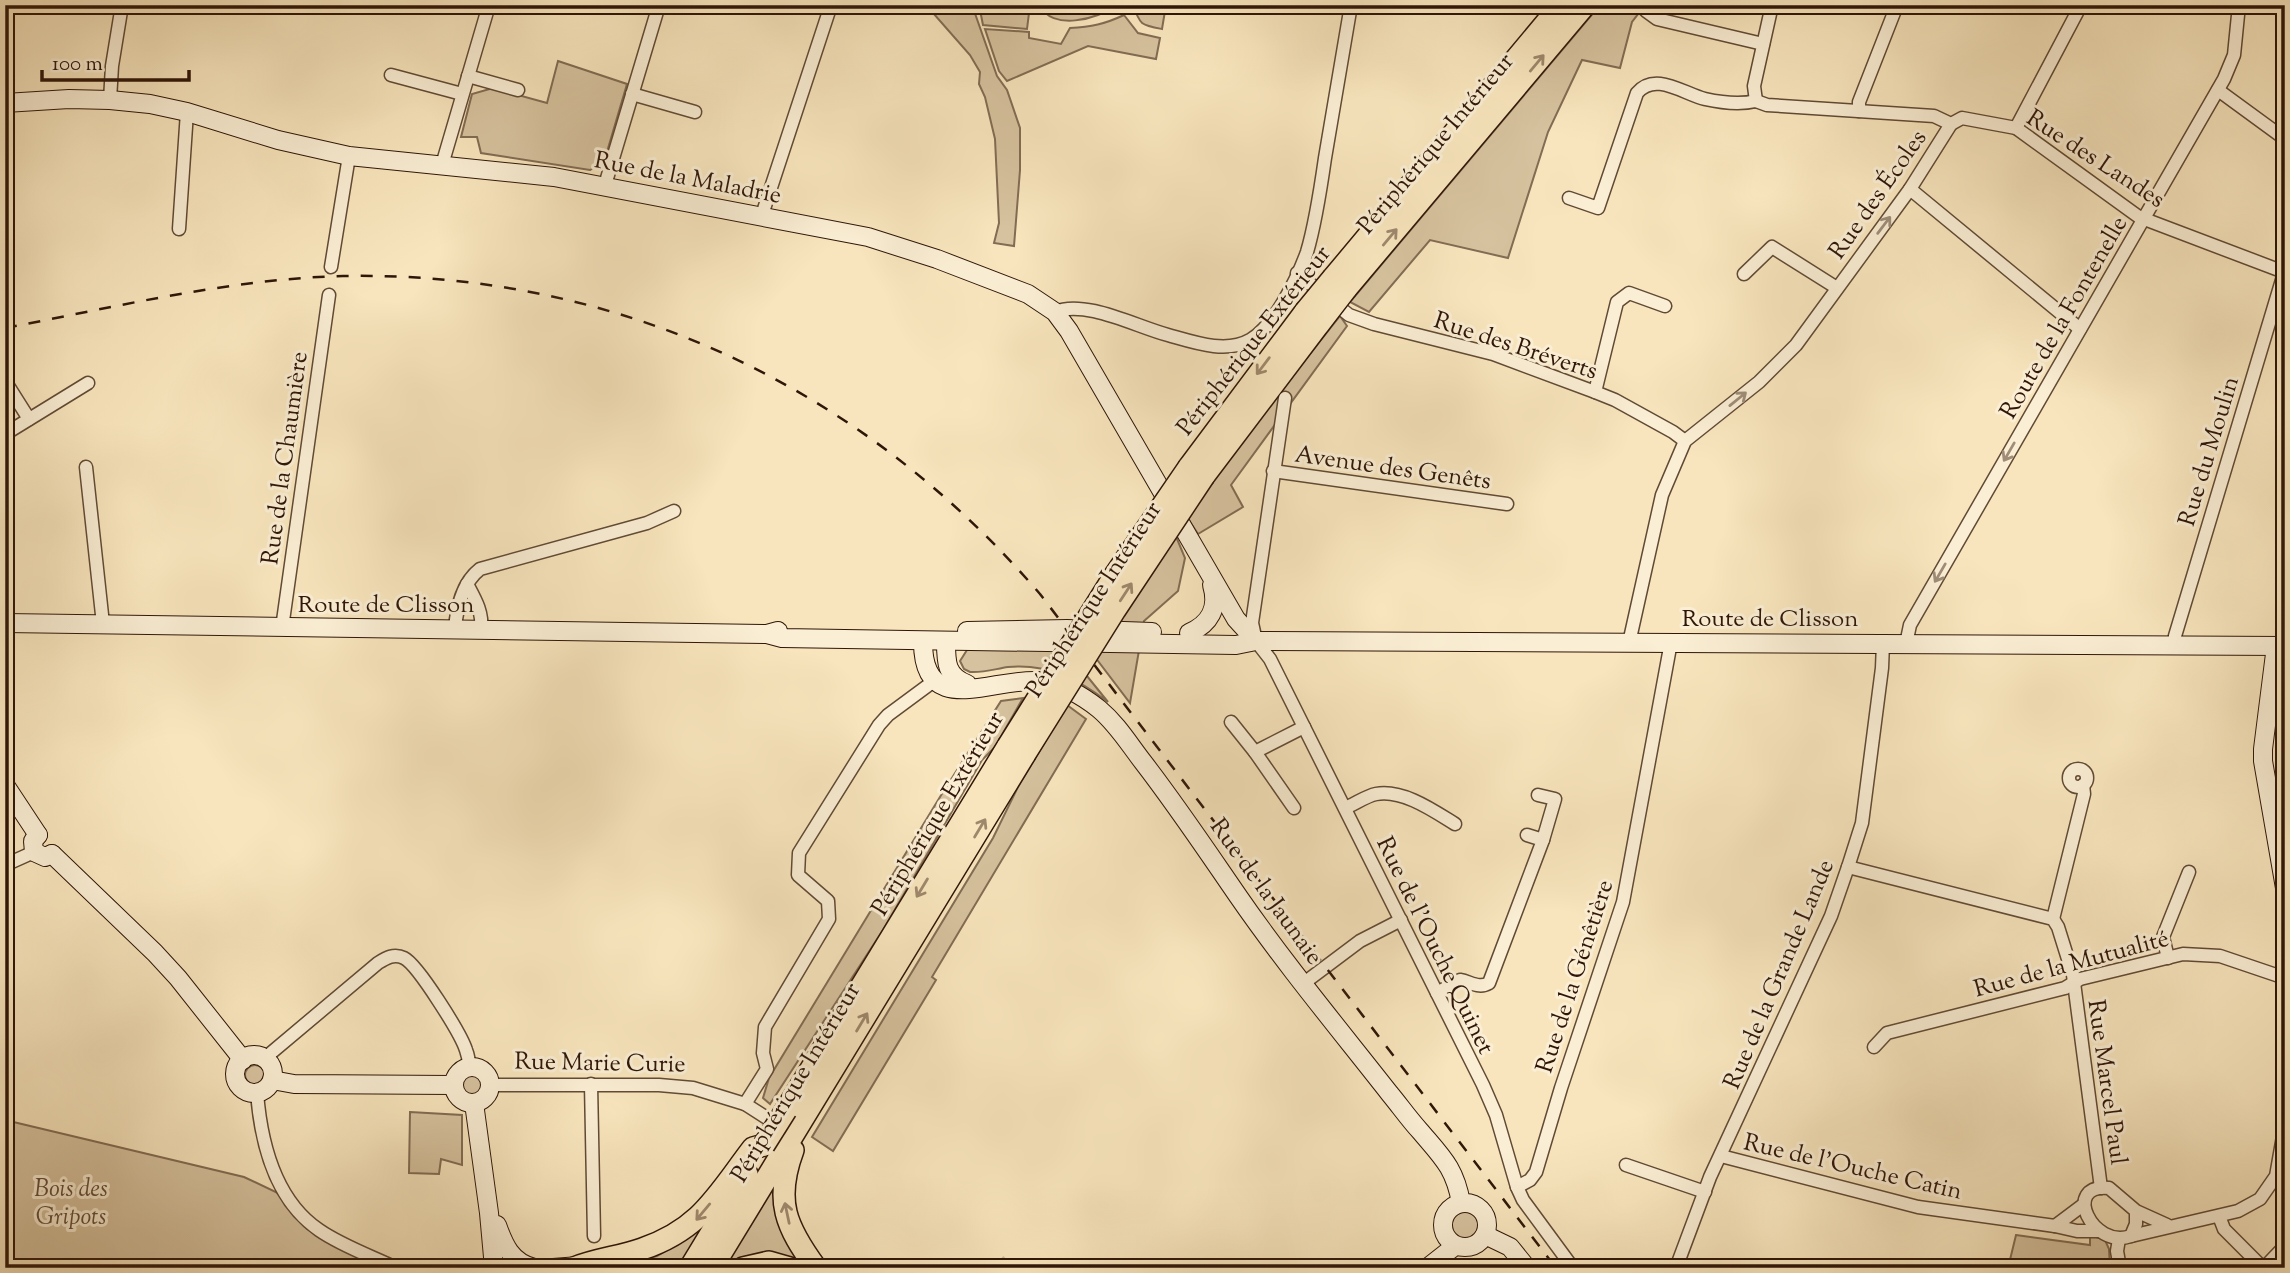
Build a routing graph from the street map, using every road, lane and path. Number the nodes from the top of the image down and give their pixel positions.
1 (122, 5) edge
2 (489, 5) edge
3 (659, 5) edge
4 (831, 5) edge
5 (1351, 5) edge
6 (1561, 5) edge
7 (1585, 5) edge
8 (1772, 5) edge
9 (1897, 5) edge
10 (2081, 5) edge
11 (2239, 5) edge
12 (1646, 11) dead end
13 (1763, 44) junction
14 (391, 75) dead end
15 (468, 76) junction
16 (518, 90) dead end
17 (2218, 90) junction
18 (462, 94) junction
19 (632, 94) junction
20 (110, 100) junction
21 (1756, 101) junction
22 (5, 103) edge
23 (1859, 111) junction
24 (187, 112) junction
25 (695, 112) dead end
26 (1951, 124) junction
27 (2016, 128) junction
28 (2285, 139) edge
29 (349, 156) junction
30 (442, 165) junction
31 (605, 185) junction
32 (1910, 189) junction
33 (1570, 198) dead end
34 (762, 215) junction
35 (2143, 219) junction
36 (179, 229) dead end
37 (331, 267) dead end
38 (2285, 271) edge
39 (1297, 273) junction
40 (1744, 274) dead end
41 (1340, 284) junction
42 (1837, 288) junction
43 (329, 295) dead end
44 (1665, 306) dead end
45 (1055, 312) junction
46 (2080, 329) junction
47 (5, 381) edge
48 (88, 383) dead end
49 (1595, 392) junction
50 (1285, 398) dead end
51 (29, 419) junction
52 (5, 434) edge
53 (1685, 441) junction
54 (86, 467) dead end
55 (1273, 471) junction
56 (1507, 504) dead end
57 (674, 511) dead end
58 (1207, 569) junction
59 (467, 584) junction
60 (5, 623) edge
61 (103, 624) junction
62 (282, 628) junction
63 (454, 628) junction
64 (481, 629) junction
65 (1189, 634) junction
66 (931, 638) junction
67 (1256, 641) junction
68 (1671, 642) junction
69 (1629, 643) junction
70 (1883, 643) junction
71 (1906, 644) junction
72 (2174, 645) junction
73 (2280, 646) edge
74 (934, 681) junction
75 (975, 685) junction
76 (1231, 722) dead end
77 (1304, 727) junction
78 (1017, 750) junction
79 (1255, 752) junction
80 (5, 785) edge
81 (2083, 785) dead end
82 (1538, 795) dead end
83 (1294, 808) dead end
84 (1345, 808) junction
85 (1455, 824) dead end
86 (1527, 835) dead end
87 (1544, 840) junction
88 (41, 847) junction
89 (5, 865) edge
90 (1848, 867) junction
91 (2189, 872) dead end
92 (2285, 888) edge
93 (2053, 919) junction
94 (1401, 920) junction
95 (2168, 958) junction
96 (2285, 978) edge
97 (2074, 982) junction
98 (1304, 983) junction
99 (1437, 993) junction
100 (1874, 1047) dead end
101 (265, 1058) junction
102 (243, 1059) junction
103 (469, 1067) junction
104 (272, 1080) junction
105 (591, 1084) junction
106 (454, 1085) junction
107 (490, 1085) junction
108 (257, 1093) junction
109 (474, 1103) junction
110 (745, 1104) junction
111 (2285, 1125) edge
112 (789, 1132) junction
113 (1721, 1156) junction
114 (1626, 1165) dead end
115 (1517, 1187) junction
116 (2101, 1188) junction
117 (1704, 1192) junction
118 (1461, 1203) junction
119 (2083, 1206) junction
120 (2136, 1211) junction
121 (489, 1213) junction
122 (2219, 1216) junction
123 (2055, 1226) junction
124 (2170, 1226) junction
125 (2099, 1231) junction
126 (1485, 1235) junction
127 (594, 1236) dead end
128 (2125, 1237) junction
129 (1455, 1246) junction
130 (2285, 1246) edge
131 (576, 1267) edge
132 (396, 1268) edge
133 (494, 1268) edge
134 (534, 1268) edge
135 (553, 1268) edge
136 (690, 1268) edge
137 (712, 1268) edge
138 (743, 1268) edge
139 (790, 1268) edge
140 (817, 1268) edge
141 (1427, 1268) edge
142 (1527, 1268) edge
143 (1573, 1268) edge
144 (1676, 1268) edge
145 (2120, 1268) edge
146 (2264, 1268) edge

1 - 20 street
2 - 15 street
3 - 19 street
4 - 34 street
5 - 39 street
6 - 41 highway, Périphérique Extérieur
41 -> 7 highway, Périphérique Intérieur
8 - 13 street
9 - 23 street
10 - 27 street
11 - 17 street, Route de la Fontenelle
12 - 13 street
13 - 21 street
14 - 18 street
15 - 16 street
15 - 18 street
17 - 28 street
17 - 35 street, Route de la Fontenelle
18 - 30 street
19 - 25 street
19 - 31 street
20 - 22 main road, Rue de la Maladrie
20 - 24 main road, Rue de la Maladrie
21 - 23 street, Rue des Landes
21 - 33 street, Rue des Landes
23 - 26 street, Rue des Landes
24 - 29 main road, Rue de la Maladrie
24 - 36 street
26 - 27 street, Rue des Landes
26 - 32 street, Rue des Écoles
27 - 35 street, Rue des Landes
29 - 30 main road, Rue de la Maladrie
29 - 37 street
30 - 31 main road, Rue de la Maladrie
31 - 34 main road, Rue de la Maladrie
42 -> 32 street, Rue des Écoles
32 - 46 street
34 - 45 main road, Rue de la Maladrie
35 - 38 street, Rue des Landes
35 - 46 street, Route de la Fontenelle
38 - 72 street, Rue du Moulin
39 - 45 street
39 - 49 street, Rue des Bréverts
40 - 42 street, Rue des Écoles
41 - 78 highway, Périphérique Intérieur, bridge
53 -> 42 street, Rue des Écoles
43 - 62 street, Rue de la Chaumière
44 - 49 street
45 - 58 main road, Rue de la Maladrie
46 -> 71 street, Route de la Fontenelle
47 - 51 street
48 - 51 street
49 - 53 street, Rue des Bréverts
50 - 55 street
51 - 52 street
53 - 69 street, Rue des Écoles
54 - 61 street
55 - 56 street, Avenue des Genêts
55 - 67 street
57 - 59 street
58 - 65 main road, Rue de la Maladrie
58 - 67 main road, Rue de la Maladrie
59 - 63 street
59 - 64 street
60 - 61 main road, Route de Clisson
61 - 62 main road, Route de Clisson
62 - 63 main road, Route de Clisson
63 - 64 main road, Route de Clisson
64 - 66 main road, Route de Clisson
65 - 66 main road, Route de Clisson
65 - 67 main road, Route de Clisson
66 - 67 main road, Route de Clisson
66 - 74 main road
66 - 75 main road
67 - 69 main road, Route de Clisson
67 - 77 street, Rue de l'Ouche Quinet
68 - 69 main road, Route de Clisson
68 - 70 main road, Route de Clisson
68 - 115 street, Rue de la Génêtière
70 - 71 main road, Route de Clisson
70 - 90 street, Rue de la Grande Lande
71 - 72 main road, Route de Clisson
72 - 73 main road, Route de Clisson
73 - 92 main road
74 - 75 main road, Rue de la Jaunaie
74 - 110 street
75 - 98 main road, Rue de la Jaunaie
76 - 79 street
77 - 79 street
77 - 84 street, Rue de l'Ouche Quinet
78 -> 112 highway, Périphérique Extérieur
112 -> 78 highway, Périphérique Intérieur
79 - 83 street
80 - 88 main road
81 - 93 street
82 - 87 street
84 - 85 street
84 - 94 street, Rue de l'Ouche Quinet
86 - 87 street
87 - 99 street
88 - 89 street
88 - 102 main road
90 - 93 street
90 - 113 street, Rue de la Grande Lande
91 - 95 street
93 - 97 street, Rue Marcel Paul
94 - 98 street
94 - 99 street, Rue de l'Ouche Quinet
95 - 96 street, Rue de la Mutualité
95 - 97 street, Rue de la Mutualité
97 - 100 street, Rue de la Mutualité
97 - 116 street, Rue Marcel Paul
98 - 118 main road, Rue de la Jaunaie
99 - 115 street, Rue de l'Ouche Quinet
101 - 102 main road
101 - 103 street
101 - 104 main road
102 - 108 main road
103 - 106 main road
103 - 107 main road
104 - 106 main road
104 - 108 main road
105 - 107 street, Rue Marie Curie
105 - 110 street, Rue Marie Curie
105 - 127 street
106 - 109 main road
107 - 109 main road
108 - 132 street
109 - 121 main road
110 - 112 street, Rue Marie Curie
111 - 122 street
112 -> 131 highway
112 - 136 highway, Périphérique Extérieur
112 - 137 highway, Périphérique Intérieur
140 -> 112 highway
113 - 117 street, Rue de la Grande Lande
113 - 123 street, Rue de l'Ouche Catin
114 - 117 street
115 - 143 street, Rue de l'Ouche Quinet
116 - 119 street
116 - 120 street
117 - 144 street, Rue de la Grande Lande
118 - 126 main road
118 - 129 main road
119 - 123 street
119 - 125 street
120 - 124 street
120 - 128 street
121 - 133 main road
121 - 134 main road
122 - 124 street
122 - 146 street
123 - 125 street, Rue de l'Ouche Catin
124 - 128 street
125 - 128 street
126 - 129 main road
126 - 142 main road
128 - 145 street
129 - 141 main road
130 - 146 street
131 - 135 main road
138 - 139 highway

